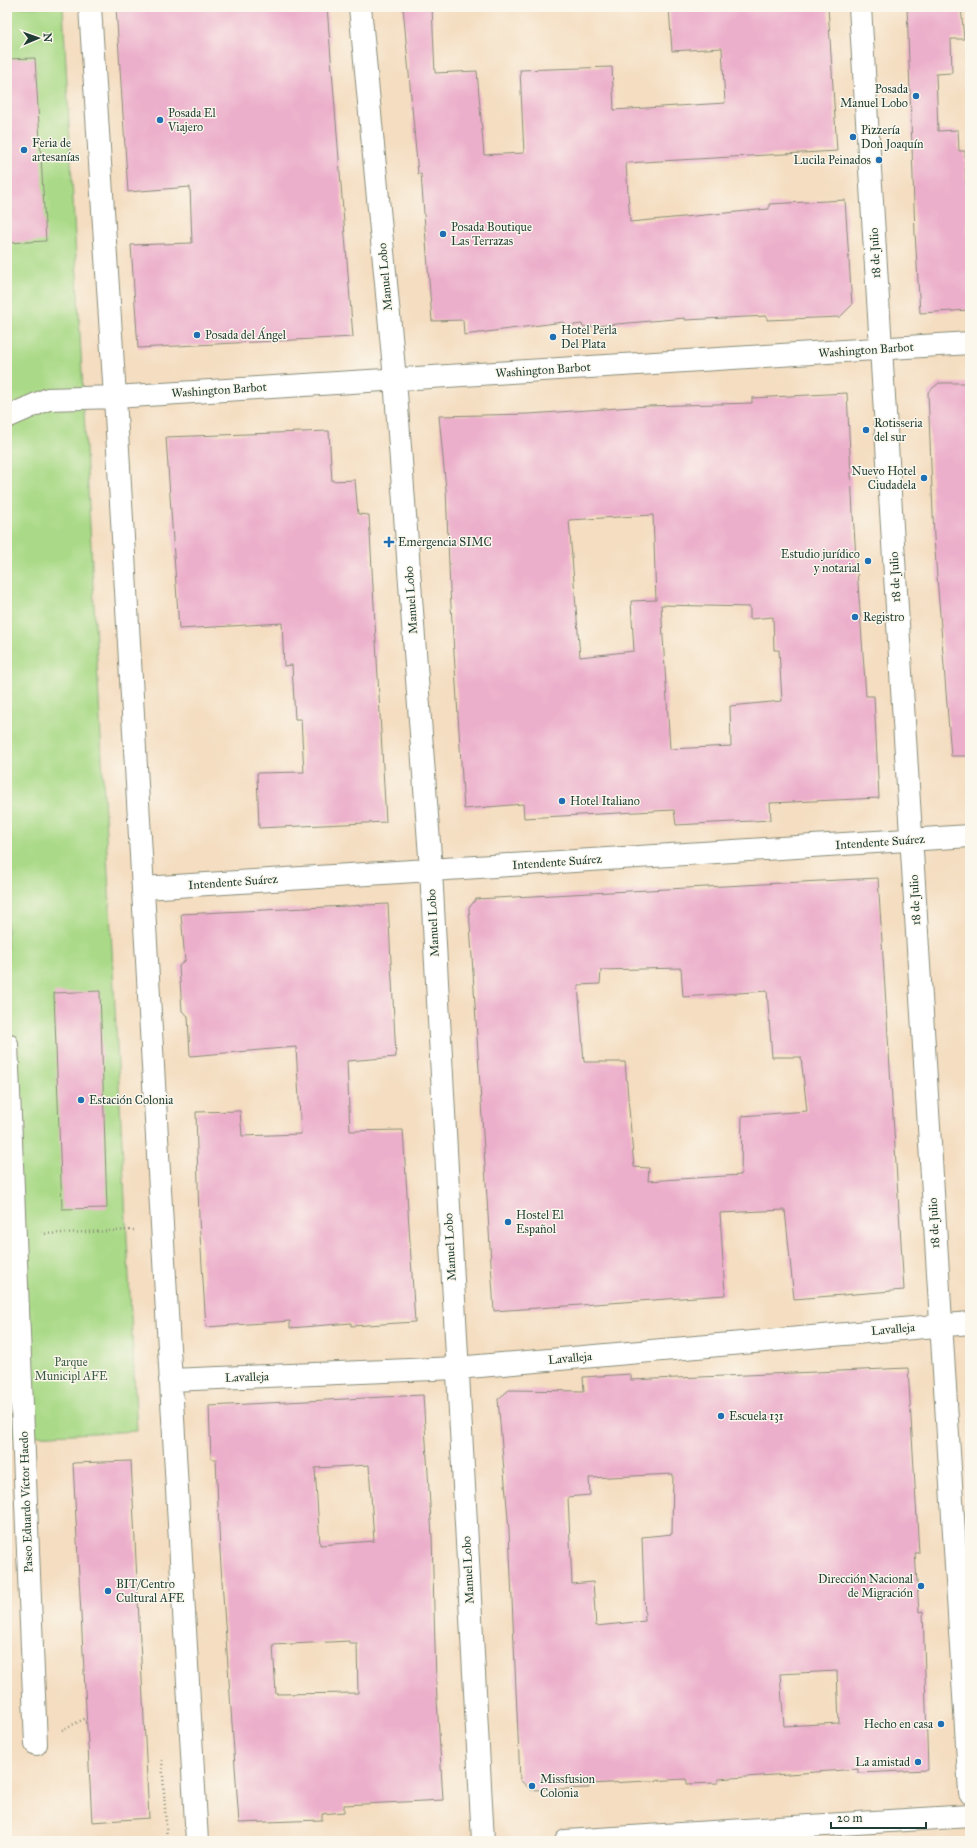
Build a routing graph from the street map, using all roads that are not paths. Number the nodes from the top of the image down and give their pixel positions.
1 (90, 7) edge
2 (360, 7) edge
3 (860, 7) edge
4 (970, 343) edge
5 (881, 349) junction
6 (394, 379) junction
7 (115, 397) junction
8 (7, 417) edge
9 (970, 836) edge
10 (911, 840) junction
11 (431, 870) junction
12 (144, 888) junction
13 (7, 1044) edge
14 (970, 1323) edge
15 (941, 1325) junction
16 (457, 1368) junction
17 (170, 1380) junction
18 (36, 1744) dead end
19 (970, 1793) edge
20 (970, 1816) edge
21 (197, 1841) edge
22 (483, 1841) edge
23 (566, 1841) edge

1 - 7 street
2 - 6 street, Manuel Lobo
3 - 5 street, 18 de Julio
4 - 5 street, Washington Barbot
5 - 6 street, Washington Barbot
5 - 10 street, 18 de Julio
6 - 7 street, Washington Barbot
6 - 11 street, Manuel Lobo
7 - 8 street
7 - 12 street
9 - 10 street, Intendente Suárez
10 - 11 street, Intendente Suárez
10 - 15 street, 18 de Julio
11 - 12 street, Intendente Suárez
11 - 16 street, Manuel Lobo
12 - 17 street
13 - 18 street, Paseo Eduardo Víctor Haedo
14 - 15 street, Lavalleja
15 - 16 street, Lavalleja
15 - 19 street, 18 de Julio
16 - 17 street, Lavalleja
16 - 22 street, Manuel Lobo
17 - 21 street
20 - 23 street

